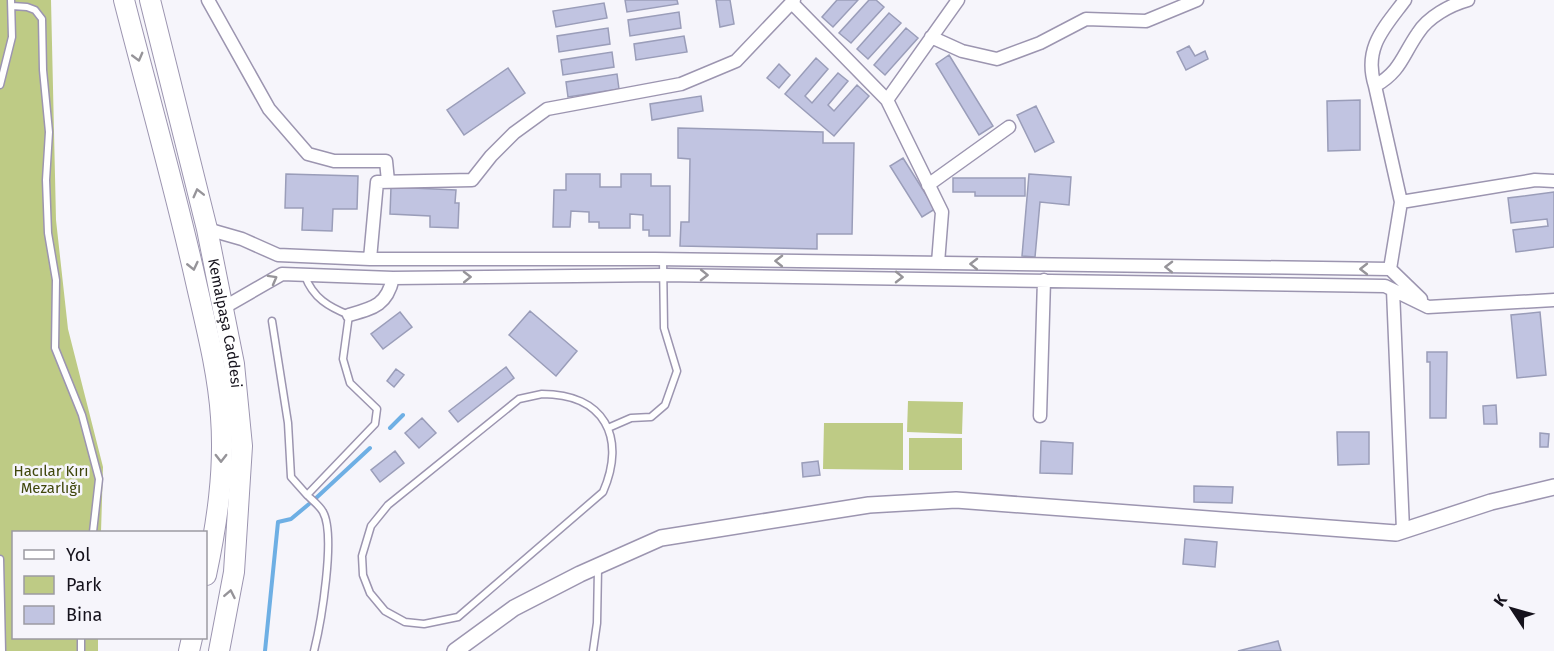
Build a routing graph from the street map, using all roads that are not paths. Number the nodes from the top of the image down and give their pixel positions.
1 (124, 0) edge
2 (150, 0) edge
3 (208, 0) edge
4 (958, 0) edge
5 (1197, 0) edge
6 (1405, 0) edge
7 (1468, 0) edge
8 (793, 1) edge
9 (11, 3) edge
10 (931, 38) junction
11 (0, 85) edge
12 (1375, 86) junction
13 (886, 100) junction
14 (1009, 127) dead end
15 (388, 181) junction
16 (1554, 181) edge
17 (928, 185) junction
18 (1401, 202) junction
19 (207, 229) junction
20 (370, 259) junction
21 (663, 259) junction
22 (938, 263) junction
23 (1390, 269) junction
24 (663, 274) junction
25 (305, 276) junction
26 (393, 278) junction
27 (1044, 280) junction
28 (1393, 290) junction
29 (1554, 300) edge
30 (1428, 307) junction
31 (223, 308) junction
32 (349, 315) junction
33 (272, 321) dead end
34 (1040, 416) dead end
35 (608, 428) junction
36 (1554, 487) edge
37 (307, 495) junction
38 (1403, 530) junction
39 (93, 531) edge
40 (0, 559) edge
41 (598, 566) junction
42 (207, 570) edge
43 (3, 651) edge
44 (219, 651) edge
45 (314, 651) edge
46 (455, 651) edge
47 (594, 651) edge

1 -> 42 main road, Kemalpaşa Caddesi
19 -> 2 main road, Kemalpaşa Caddesi
3 - 15 street
4 - 10 street
5 - 10 street
6 - 12 street
7 - 12 street
8 - 13 street
8 - 15 street
9 - 11 lane
9 - 39 lane
10 - 13 street
12 - 18 street
13 - 17 street
14 - 17 street
15 - 20 street
16 - 18 street
17 - 22 street
18 - 23 street
19 - 20 street
19 - 31 main road, Kemalpaşa Caddesi
20 - 21 street
22 -> 21 street
21 - 24 lane
23 -> 22 street
23 - 30 street
26 -> 24 street
24 -> 27 street
24 - 35 lane
25 - 26 street
31 -> 25 street
25 - 32 lane
26 - 32 street
27 - 28 street
27 - 34 street
28 - 30 street
28 - 38 street
29 - 30 street
44 -> 31 main road, Kemalpaşa Caddesi
32 - 37 lane
33 - 37 lane
35 - 35 lane
36 - 38 street
37 - 45 lane
38 - 41 street
40 - 43 lane
41 - 46 street
41 - 47 lane

